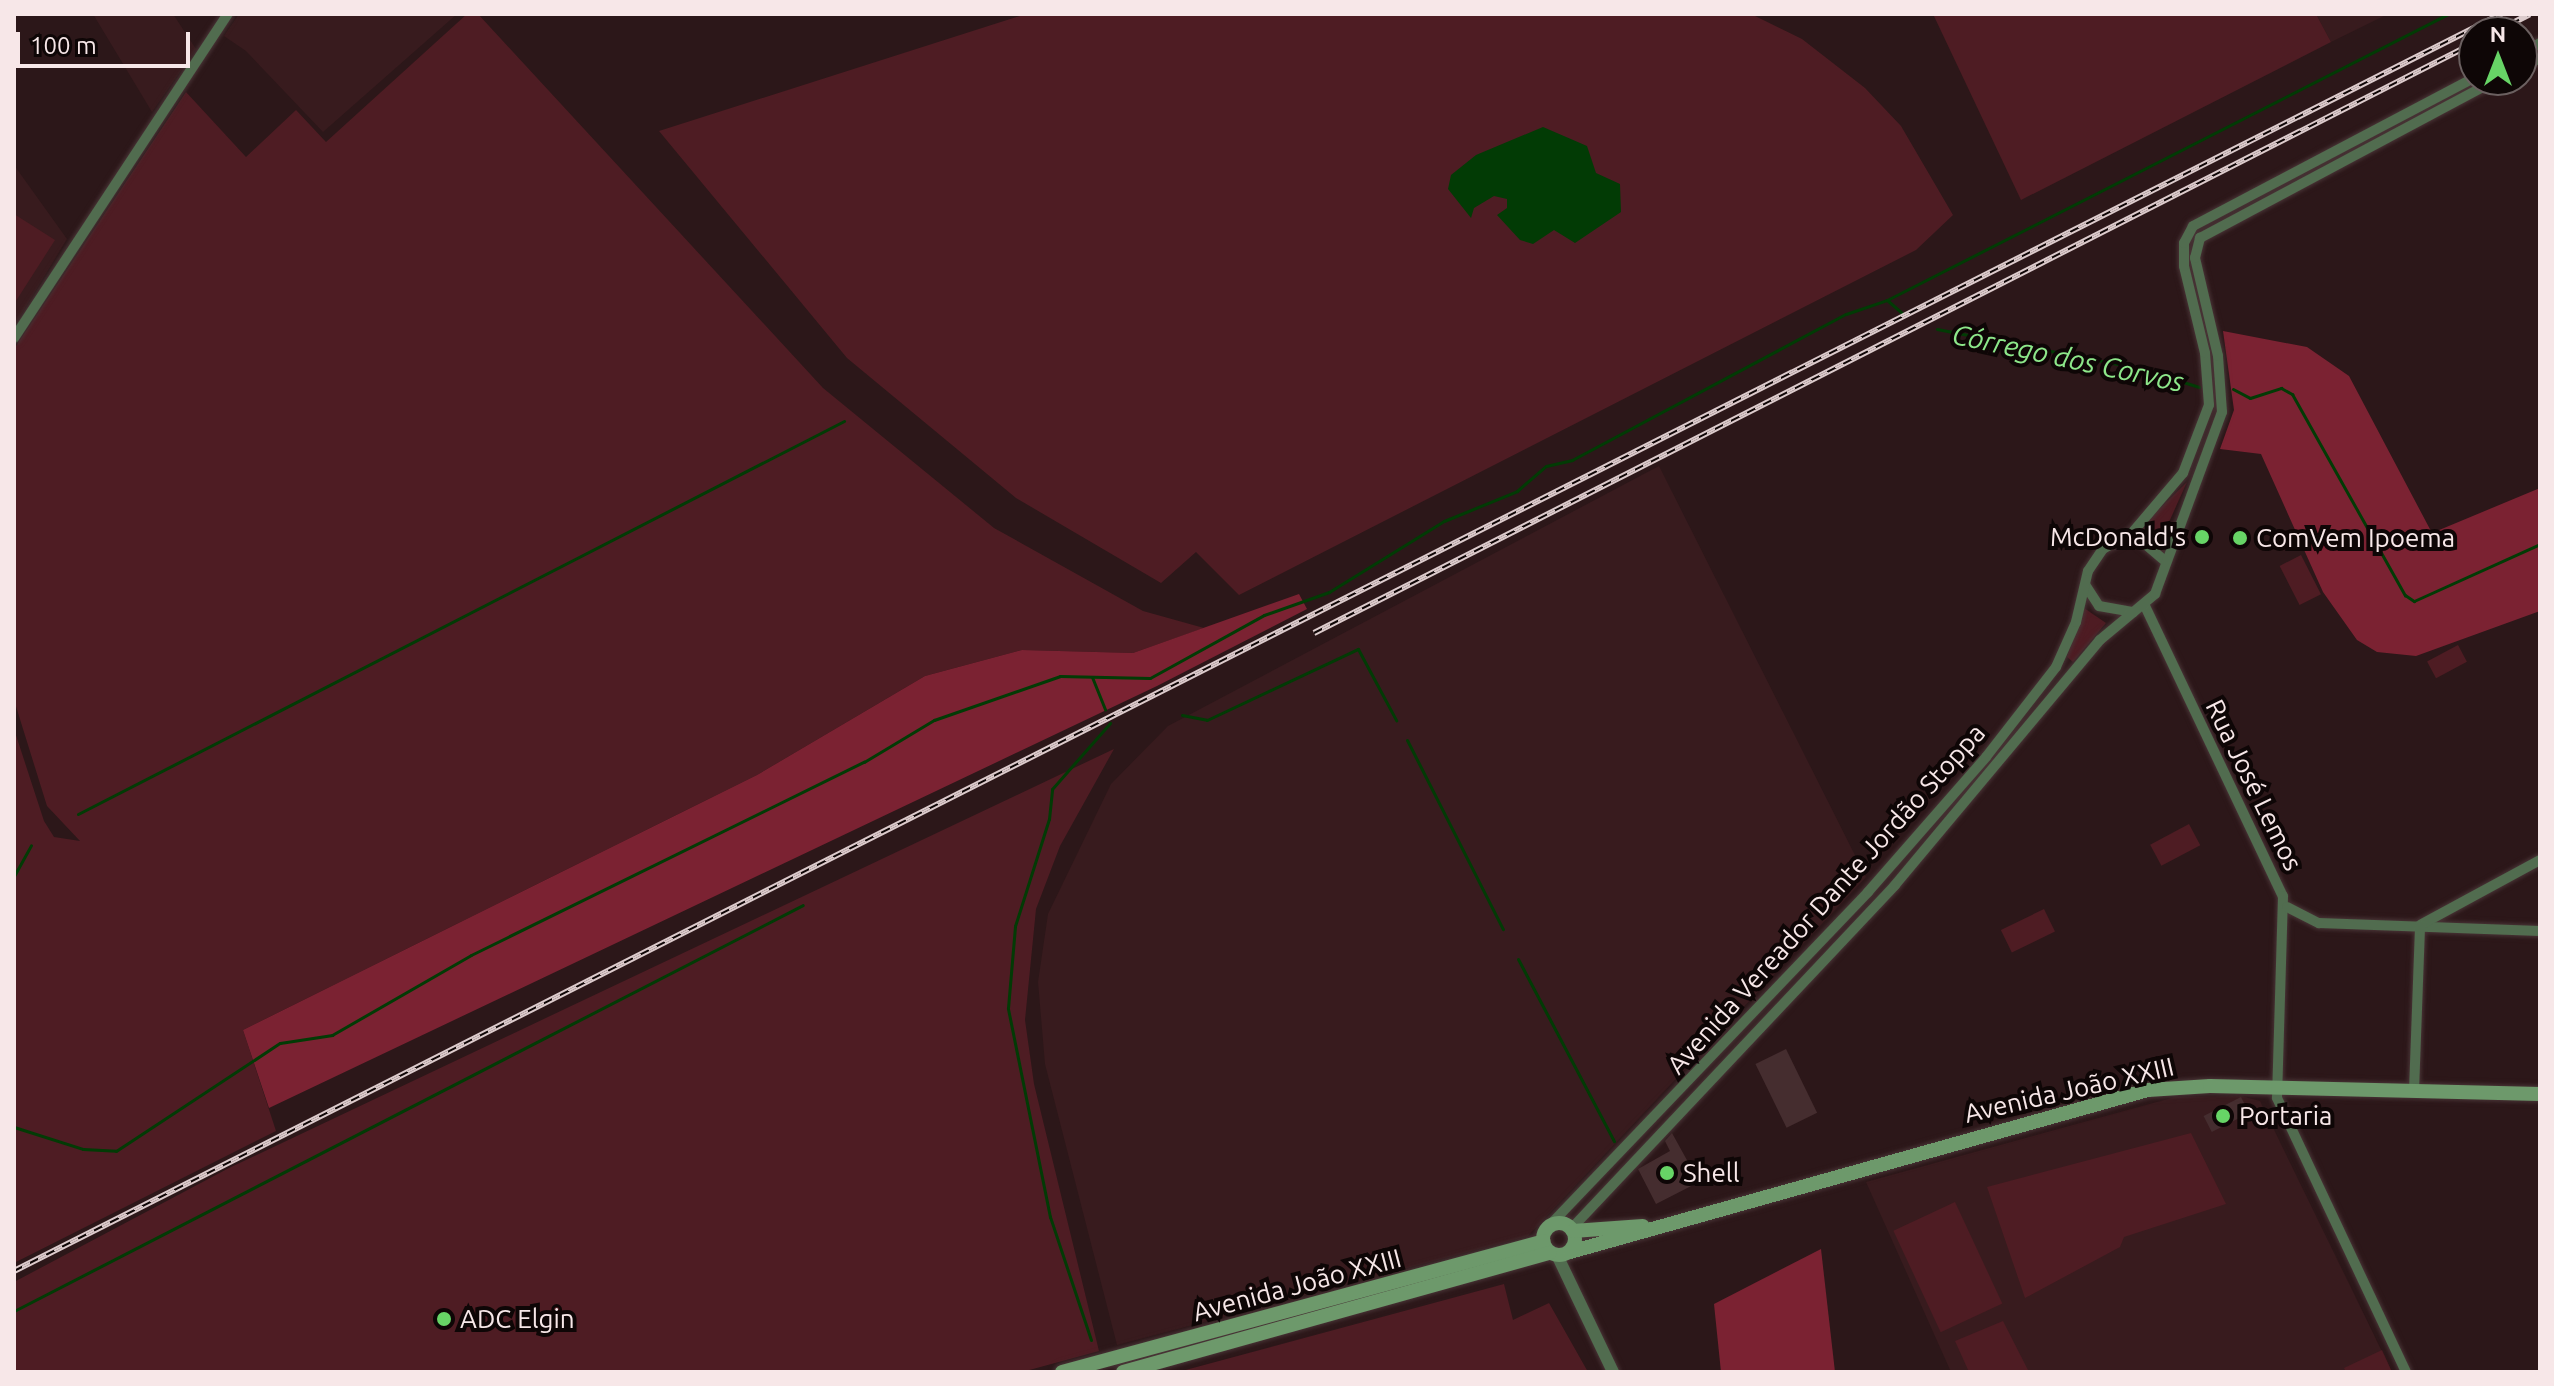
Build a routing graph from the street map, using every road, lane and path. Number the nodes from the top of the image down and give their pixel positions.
1 (228, 14) edge
2 (2458, 86) edge
3 (2465, 96) edge
4 (14, 338) edge
5 (2132, 533) junction
6 (2164, 560) junction
7 (2088, 571) junction
8 (2140, 608) junction
9 (2540, 860) edge
10 (2287, 907) junction
11 (2420, 925) junction
12 (2540, 931) edge
13 (2276, 1088) junction
14 (2414, 1091) junction
15 (2540, 1094) edge
16 (1667, 1224) junction
17 (1549, 1226) junction
18 (1572, 1230) junction
19 (1555, 1250) junction
20 (1062, 1372) edge
21 (1123, 1372) edge
22 (1613, 1372) edge
23 (2406, 1372) edge

1 - 4 street
2 - 5 street, Avenida Vereador Dante Jordão Stoppa
3 - 6 street, Avenida Vereador Dante Jordão Stoppa
5 - 6 street
5 - 7 street, Avenida Vereador Dante Jordão Stoppa
6 - 8 street, Avenida Vereador Dante Jordão Stoppa
7 - 8 street
7 - 17 street, Avenida Vereador Dante Jordão Stoppa
8 - 10 street, Rua José Lemos
8 - 18 street, Avenida Vereador Dante Jordão Stoppa
9 - 11 street
10 - 11 street
10 - 13 street, Rua José Lemos
11 - 12 street
11 - 14 street
13 - 14 main road, Avenida João XXIII
13 - 16 main road, Avenida João XXIII
13 - 23 street
14 - 15 main road, Avenida João XXIII
16 - 18 main road, Avenida João XXIII
16 - 19 main road, Avenida João XXIII
17 - 18 main road, Avenida João XXIII
17 - 19 main road
18 - 19 main road
19 - 20 main road, Avenida João XXIII
19 - 21 main road, Avenida João XXIII
19 - 22 street

